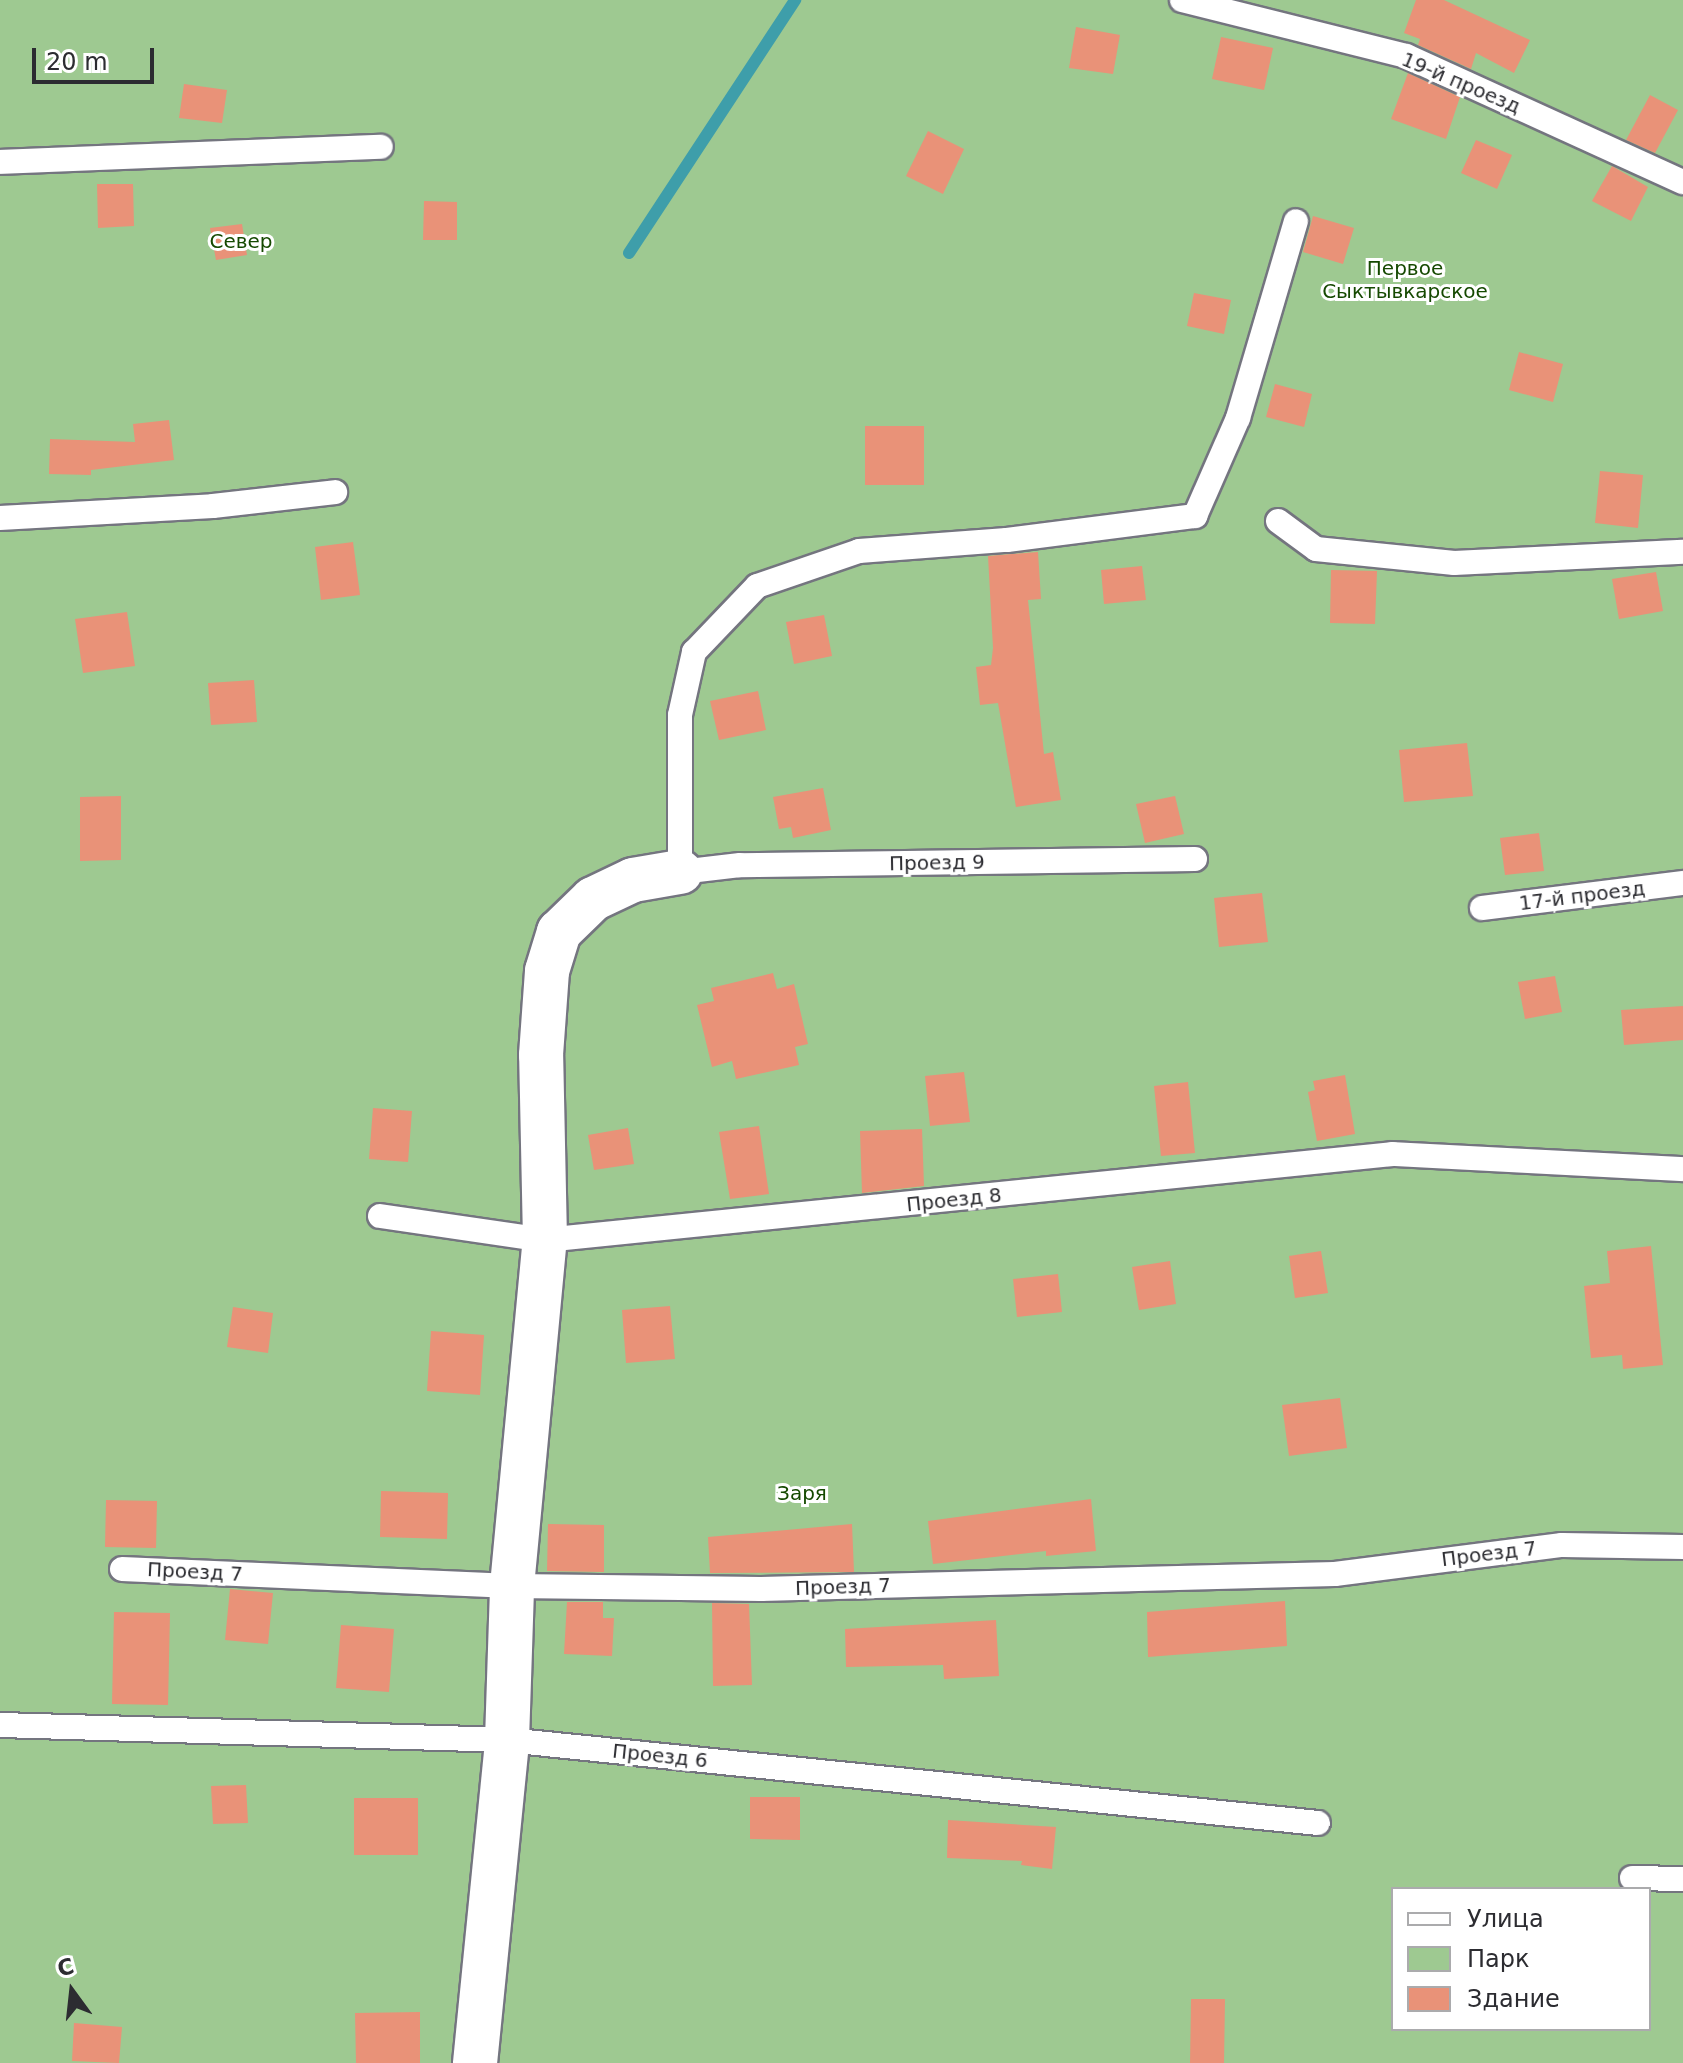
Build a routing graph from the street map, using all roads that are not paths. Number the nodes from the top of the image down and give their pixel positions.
1 (1182, 0) edge
2 (381, 147) dead end
3 (0, 162) edge
4 (1683, 182) edge
5 (1296, 221) dead end
6 (335, 492) dead end
7 (0, 518) edge
8 (1278, 521) dead end
9 (1683, 552) edge
10 (1195, 859) dead end
11 (680, 872) junction
12 (1683, 883) edge
13 (1482, 908) dead end
14 (1683, 1169) edge
15 (380, 1216) dead end
16 (545, 1240) junction
17 (1683, 1547) edge
18 (122, 1569) dead end
19 (512, 1586) junction
20 (0, 1725) edge
21 (507, 1740) junction
22 (1318, 1823) dead end
23 (1632, 1878) dead end
24 (1683, 1879) edge
25 (475, 2063) edge

1 - 4 lane, 19-й проезд
2 - 3 lane
5 - 11 lane
6 - 7 lane
8 - 9 lane
10 - 11 lane, Проезд 9
11 - 16 street
12 - 13 lane, 17-й проезд
14 - 16 lane, Проезд 8
15 - 16 lane, Проезд 8
16 - 19 street
17 - 19 lane, Проезд 7
18 - 19 lane, Проезд 7
19 - 21 street
20 - 21 lane, Проезд 6
21 - 22 lane, Проезд 6
21 - 25 street
23 - 24 lane

